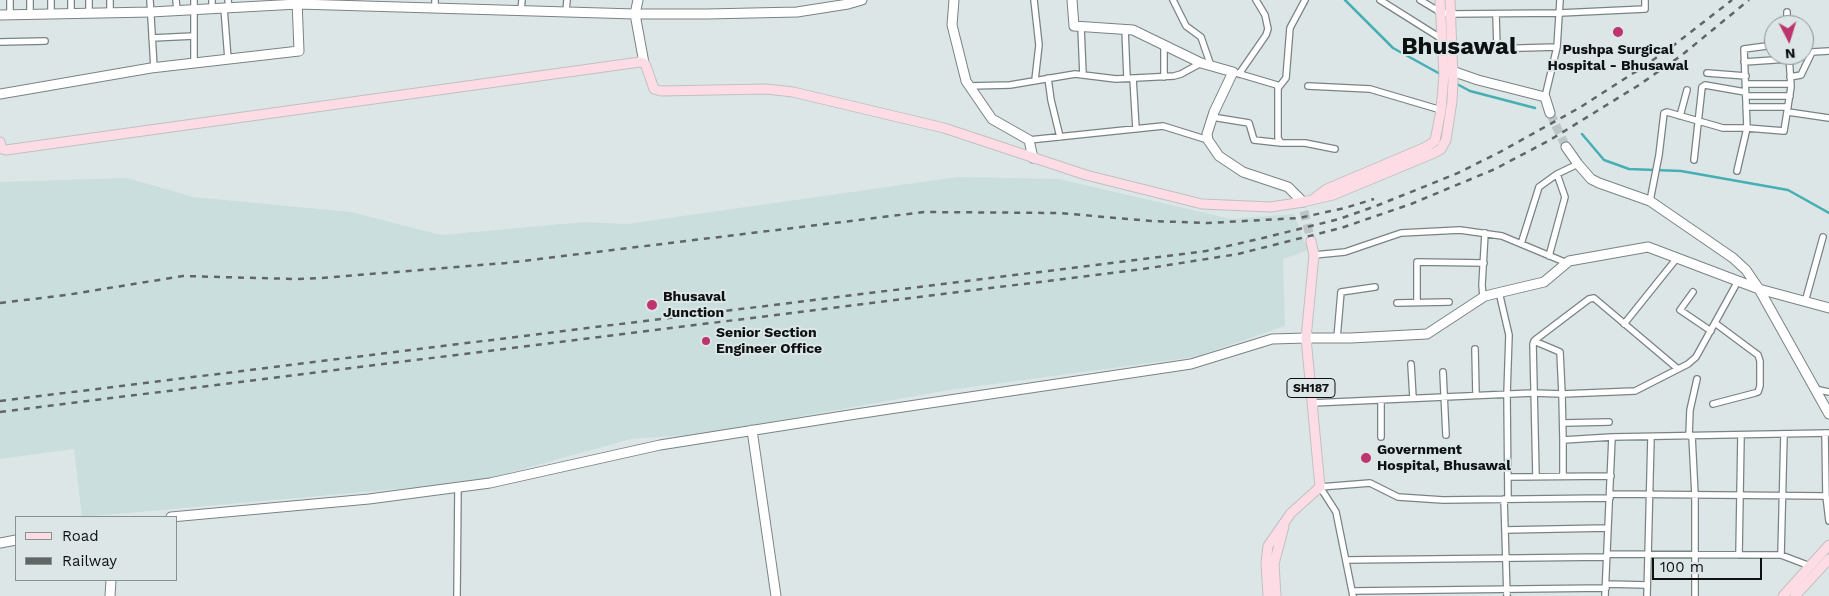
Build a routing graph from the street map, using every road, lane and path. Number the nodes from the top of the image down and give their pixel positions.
1 (10, 0) edge
2 (30, 0) edge
3 (51, 0) edge
4 (71, 0) edge
5 (90, 0) edge
6 (110, 0) edge
7 (150, 0) edge
8 (176, 0) edge
9 (194, 0) edge
10 (522, 0) edge
11 (567, 0) edge
12 (638, 0) edge
13 (860, 0) edge
14 (954, 0) edge
15 (1034, 0) edge
16 (1072, 0) edge
17 (1174, 0) edge
18 (1256, 0) edge
19 (1305, 0) edge
20 (1380, 0) edge
21 (1420, 0) edge
22 (1440, 0) edge
23 (1450, 0) edge
24 (1560, 0) edge
25 (1645, 0) edge
26 (297, 2) edge
27 (262, 3) edge
28 (334, 3) edge
29 (374, 3) edge
30 (212, 4) edge
31 (246, 4) edge
32 (435, 4) edge
33 (227, 5) edge
34 (194, 10) junction
35 (522, 10) junction
36 (177, 11) junction
37 (151, 12) junction
38 (566, 12) junction
39 (1440, 12) junction
40 (110, 13) junction
41 (1560, 13) junction
42 (30, 14) junction
43 (51, 14) junction
44 (71, 14) junction
45 (89, 14) junction
46 (636, 14) junction
47 (1450, 14) junction
48 (1496, 14) junction
49 (0, 15) edge
50 (10, 15) junction
51 (1081, 26) junction
52 (1125, 29) junction
53 (194, 36) junction
54 (152, 38) junction
55 (1442, 39) junction
56 (45, 41) dead end
57 (0, 42) edge
58 (1164, 45) junction
59 (1764, 46) edge
60 (1557, 47) junction
61 (1497, 48) junction
62 (1452, 50) junction
63 (1829, 51) edge
64 (228, 59) junction
65 (1764, 60) edge
66 (1744, 62) junction
67 (194, 63) junction
68 (644, 63) junction
69 (1201, 63) junction
70 (1789, 65) edge
71 (1211, 66) junction
72 (154, 68) junction
73 (1236, 73) junction
74 (1707, 73) dead end
75 (1083, 75) junction
76 (1453, 75) junction
77 (1164, 76) junction
78 (1746, 76) junction
79 (1790, 77) junction
80 (1048, 78) junction
81 (1130, 78) junction
82 (1034, 80) junction
83 (1746, 84) junction
84 (1791, 84) junction
85 (969, 86) junction
86 (1308, 86) dead end
87 (1278, 88) junction
88 (1686, 90) dead end
89 (0, 94) edge
90 (1745, 94) junction
91 (1790, 96) junction
92 (1545, 97) junction
93 (1746, 107) junction
94 (1441, 110) junction
95 (1788, 110) junction
96 (1550, 113) tunnel mouth
97 (1680, 116) junction
98 (1212, 117) junction
99 (1829, 118) edge
100 (1698, 121) junction
101 (1747, 128) junction
102 (1136, 129) junction
103 (1060, 137) junction
104 (1029, 140) junction
105 (1208, 140) junction
106 (1281, 143) junction
107 (1, 147) edge
108 (1566, 147) tunnel mouth
109 (1335, 149) dead end
110 (1033, 158) junction
111 (1694, 160) dead end
112 (1578, 164) junction
113 (1737, 171) dead end
114 (1557, 174) junction
115 (1650, 201) junction
116 (1306, 205) junction
117 (1485, 233) junction
118 (1823, 236) dead end
119 (1311, 241) tunnel mouth
120 (1521, 244) junction
121 (1314, 255) junction
122 (1549, 256) junction
123 (1677, 258) junction
124 (1484, 263) junction
125 (1567, 263) junction
126 (1738, 281) junction
127 (1375, 287) dead end
128 (1759, 288) junction
129 (1499, 292) junction
130 (1693, 292) dead end
131 (1484, 297) junction
132 (1417, 302) junction
133 (1449, 302) dead end
134 (1805, 302) junction
135 (1397, 303) dead end
136 (1829, 308) edge
137 (1715, 323) junction
138 (1624, 324) junction
139 (1711, 331) junction
140 (1306, 338) junction
141 (1336, 338) junction
142 (1534, 341) junction
143 (1475, 349) dead end
144 (1411, 364) dead end
145 (1678, 369) junction
146 (1443, 372) dead end
147 (1697, 379) dead end
148 (1815, 389) junction
149 (1829, 392) edge
150 (1533, 393) junction
151 (1508, 394) junction
152 (1562, 394) junction
153 (1476, 396) junction
154 (1443, 397) junction
155 (1413, 398) junction
156 (1381, 400) junction
157 (1312, 403) junction
158 (1713, 404) dead end
159 (1829, 414) edge
160 (1609, 422) dead end
161 (1564, 423) junction
162 (752, 430) junction
163 (1827, 433) edge
164 (1784, 434) junction
165 (1446, 435) dead end
166 (1741, 435) junction
167 (1691, 436) junction
168 (1381, 437) dead end
169 (1612, 437) junction
170 (1651, 437) junction
171 (1564, 440) junction
172 (1536, 476) junction
173 (1564, 476) junction
174 (1611, 476) junction
175 (1508, 477) junction
176 (1320, 486) junction
177 (458, 487) junction
178 (1649, 495) junction
179 (1695, 495) junction
180 (1740, 495) junction
181 (1610, 496) junction
182 (1782, 496) junction
183 (1826, 496) junction
184 (1506, 499) junction
185 (178, 516) edge
186 (1829, 521) edge
187 (1608, 528) junction
188 (1505, 530) junction
189 (15, 540) edge
190 (0, 543) edge
191 (1829, 545) edge
192 (1647, 554) junction
193 (1696, 555) junction
194 (1739, 555) junction
195 (1607, 556) junction
196 (1781, 556) junction
197 (1506, 559) junction
198 (1829, 559) edge
199 (1346, 560) junction
200 (1810, 566) junction
201 (111, 581) edge
202 (1271, 584) junction
203 (1647, 585) junction
204 (1606, 586) junction
205 (1507, 593) edge
206 (1353, 594) edge
207 (1799, 594) edge
208 (110, 596) edge
209 (457, 596) edge
210 (776, 596) edge
211 (1268, 596) edge
212 (1276, 596) edge
213 (1605, 596) edge
214 (1647, 596) edge
215 (1695, 596) edge
216 (1783, 596) edge

1 - 50 street
2 - 42 street
3 - 43 street
4 - 44 street
5 - 45 street
6 - 40 street
7 - 37 street
8 - 36 street
9 - 34 street
10 - 35 street
11 - 38 street
12 - 46 main road
13 - 46 main road
14 - 85 main road
15 - 82 street
16 - 51 main road
17 - 71 street
18 - 73 street
19 - 87 street
20 - 55 street
21 - 39 street
22 - 39 main road
23 - 47 main road
24 - 41 street
25 - 41 street
26 - 27 main road
26 - 28 main road
26 - 64 main road
27 - 31 main road
28 - 29 main road
29 - 32 main road
30 - 33 main road
30 - 34 main road
31 - 33 main road
32 - 35 main road
33 - 64 street
34 - 36 main road
34 - 53 street
35 - 38 main road
36 - 37 main road
37 - 40 main road
37 - 54 street
38 - 46 main road
39 - 47 street
39 - 55 main road
40 - 45 main road
41 - 48 street
41 - 60 street
42 - 43 main road
42 - 50 main road
43 - 44 main road
44 - 45 main road
46 - 68 main road
47 - 48 street
47 - 62 main road
48 - 61 street
49 - 50 main road
51 - 52 main road
51 - 75 street
52 - 58 main road
52 - 81 street
53 - 54 street
53 - 67 street
54 - 72 street
55 - 94 main road
56 - 57 street
58 - 69 main road
58 - 77 street
59 - 66 street
60 - 61 street
60 - 92 street
61 - 62 street
62 - 76 main road
63 - 79 street
64 - 67 main road
65 - 66 street
66 - 78 street
67 - 72 main road
68 - 107 main road
68 - 110 main road
69 - 71 main road
69 - 77 street
70 - 79 street
71 - 73 main road
72 - 89 main road
73 - 87 street
73 - 98 main road
74 - 78 street
75 - 80 street
75 - 81 street
76 - 92 main road
76 - 116 main road
77 - 81 street
78 - 83 street
79 - 84 street
80 - 82 street
80 - 103 street
81 - 102 street
82 - 85 street
83 - 84 street
83 - 90 street
84 - 91 street
85 - 104 main road
86 - 94 street
87 - 106 street
88 - 97 street
90 - 91 street
90 - 93 street
90 - 100 street
91 - 95 street
92 - 96 main road
93 - 95 street
93 - 101 street
94 - 116 main road
95 - 99 street
95 - 101 street
97 - 100 street
97 - 115 street
98 - 105 main road
98 - 106 street
100 - 101 street
100 - 111 street
101 - 113 street
102 - 103 street
102 - 105 street
103 - 104 street
104 - 110 main road
105 - 116 main road
106 - 109 street
108 - 112 main road
110 - 116 main road
112 - 114 street
112 - 115 main road
114 - 120 street
114 - 122 street
115 - 128 main road
117 - 120 street
117 - 121 street
117 - 124 street
118 - 134 street
119 - 121 main road, SH187
120 - 122 street
121 - 140 main road, SH187
122 - 125 street
123 - 125 main road
123 - 126 main road
123 - 138 street
124 - 131 street
124 - 132 street
125 - 129 main road
126 - 128 main road
126 - 137 street
127 - 141 street
128 - 134 main road
128 - 148 main road
129 - 131 main road
129 - 151 street
130 - 139 street
131 - 141 main road
132 - 133 street
132 - 135 street
134 - 136 main road
137 - 139 street
137 - 158 street
138 - 142 street
138 - 145 street
139 - 145 street
140 - 141 main road
140 - 157 main road, SH187
140 - 162 main road
142 - 150 street
142 - 152 street
143 - 153 street
144 - 155 street
145 - 152 street
146 - 154 street
147 - 167 street
148 - 149 street
148 - 159 main road
150 - 151 street
150 - 152 street
150 - 172 street
151 - 153 street
151 - 175 street
152 - 161 street
153 - 154 street
154 - 155 street
154 - 165 street
155 - 156 street
156 - 157 street
156 - 168 street
157 - 176 main road, SH187
160 - 161 street
161 - 171 street
162 - 177 main road
162 - 210 main road
163 - 164 street
163 - 183 street
164 - 166 street
164 - 182 street
166 - 167 street
166 - 180 street
167 - 170 street
167 - 179 street
169 - 170 street
169 - 171 street
169 - 174 street
170 - 178 street
171 - 173 street
172 - 173 street
172 - 175 street
173 - 174 street
174 - 181 street
175 - 184 street
176 - 184 street
176 - 199 street
176 - 202 main road
177 - 185 main road
177 - 209 street
178 - 179 street
178 - 181 street
178 - 192 street
179 - 180 street
179 - 193 street
180 - 182 street
180 - 194 street
181 - 184 street
181 - 187 street
182 - 183 street
182 - 196 street
183 - 186 street
184 - 188 street
187 - 188 street
187 - 195 street
188 - 197 street
189 - 190 main road
191 - 200 main road
192 - 193 street
192 - 195 street
192 - 203 street
193 - 194 street
193 - 215 street
194 - 196 street
195 - 197 street
195 - 204 street
196 - 200 street
197 - 199 street
197 - 205 street
198 - 207 main road
199 - 206 street
200 - 216 main road
201 - 208 main road
202 - 211 main road
202 - 212 main road
203 - 204 street
203 - 214 street
204 - 205 street
204 - 213 street
205 - 206 street

